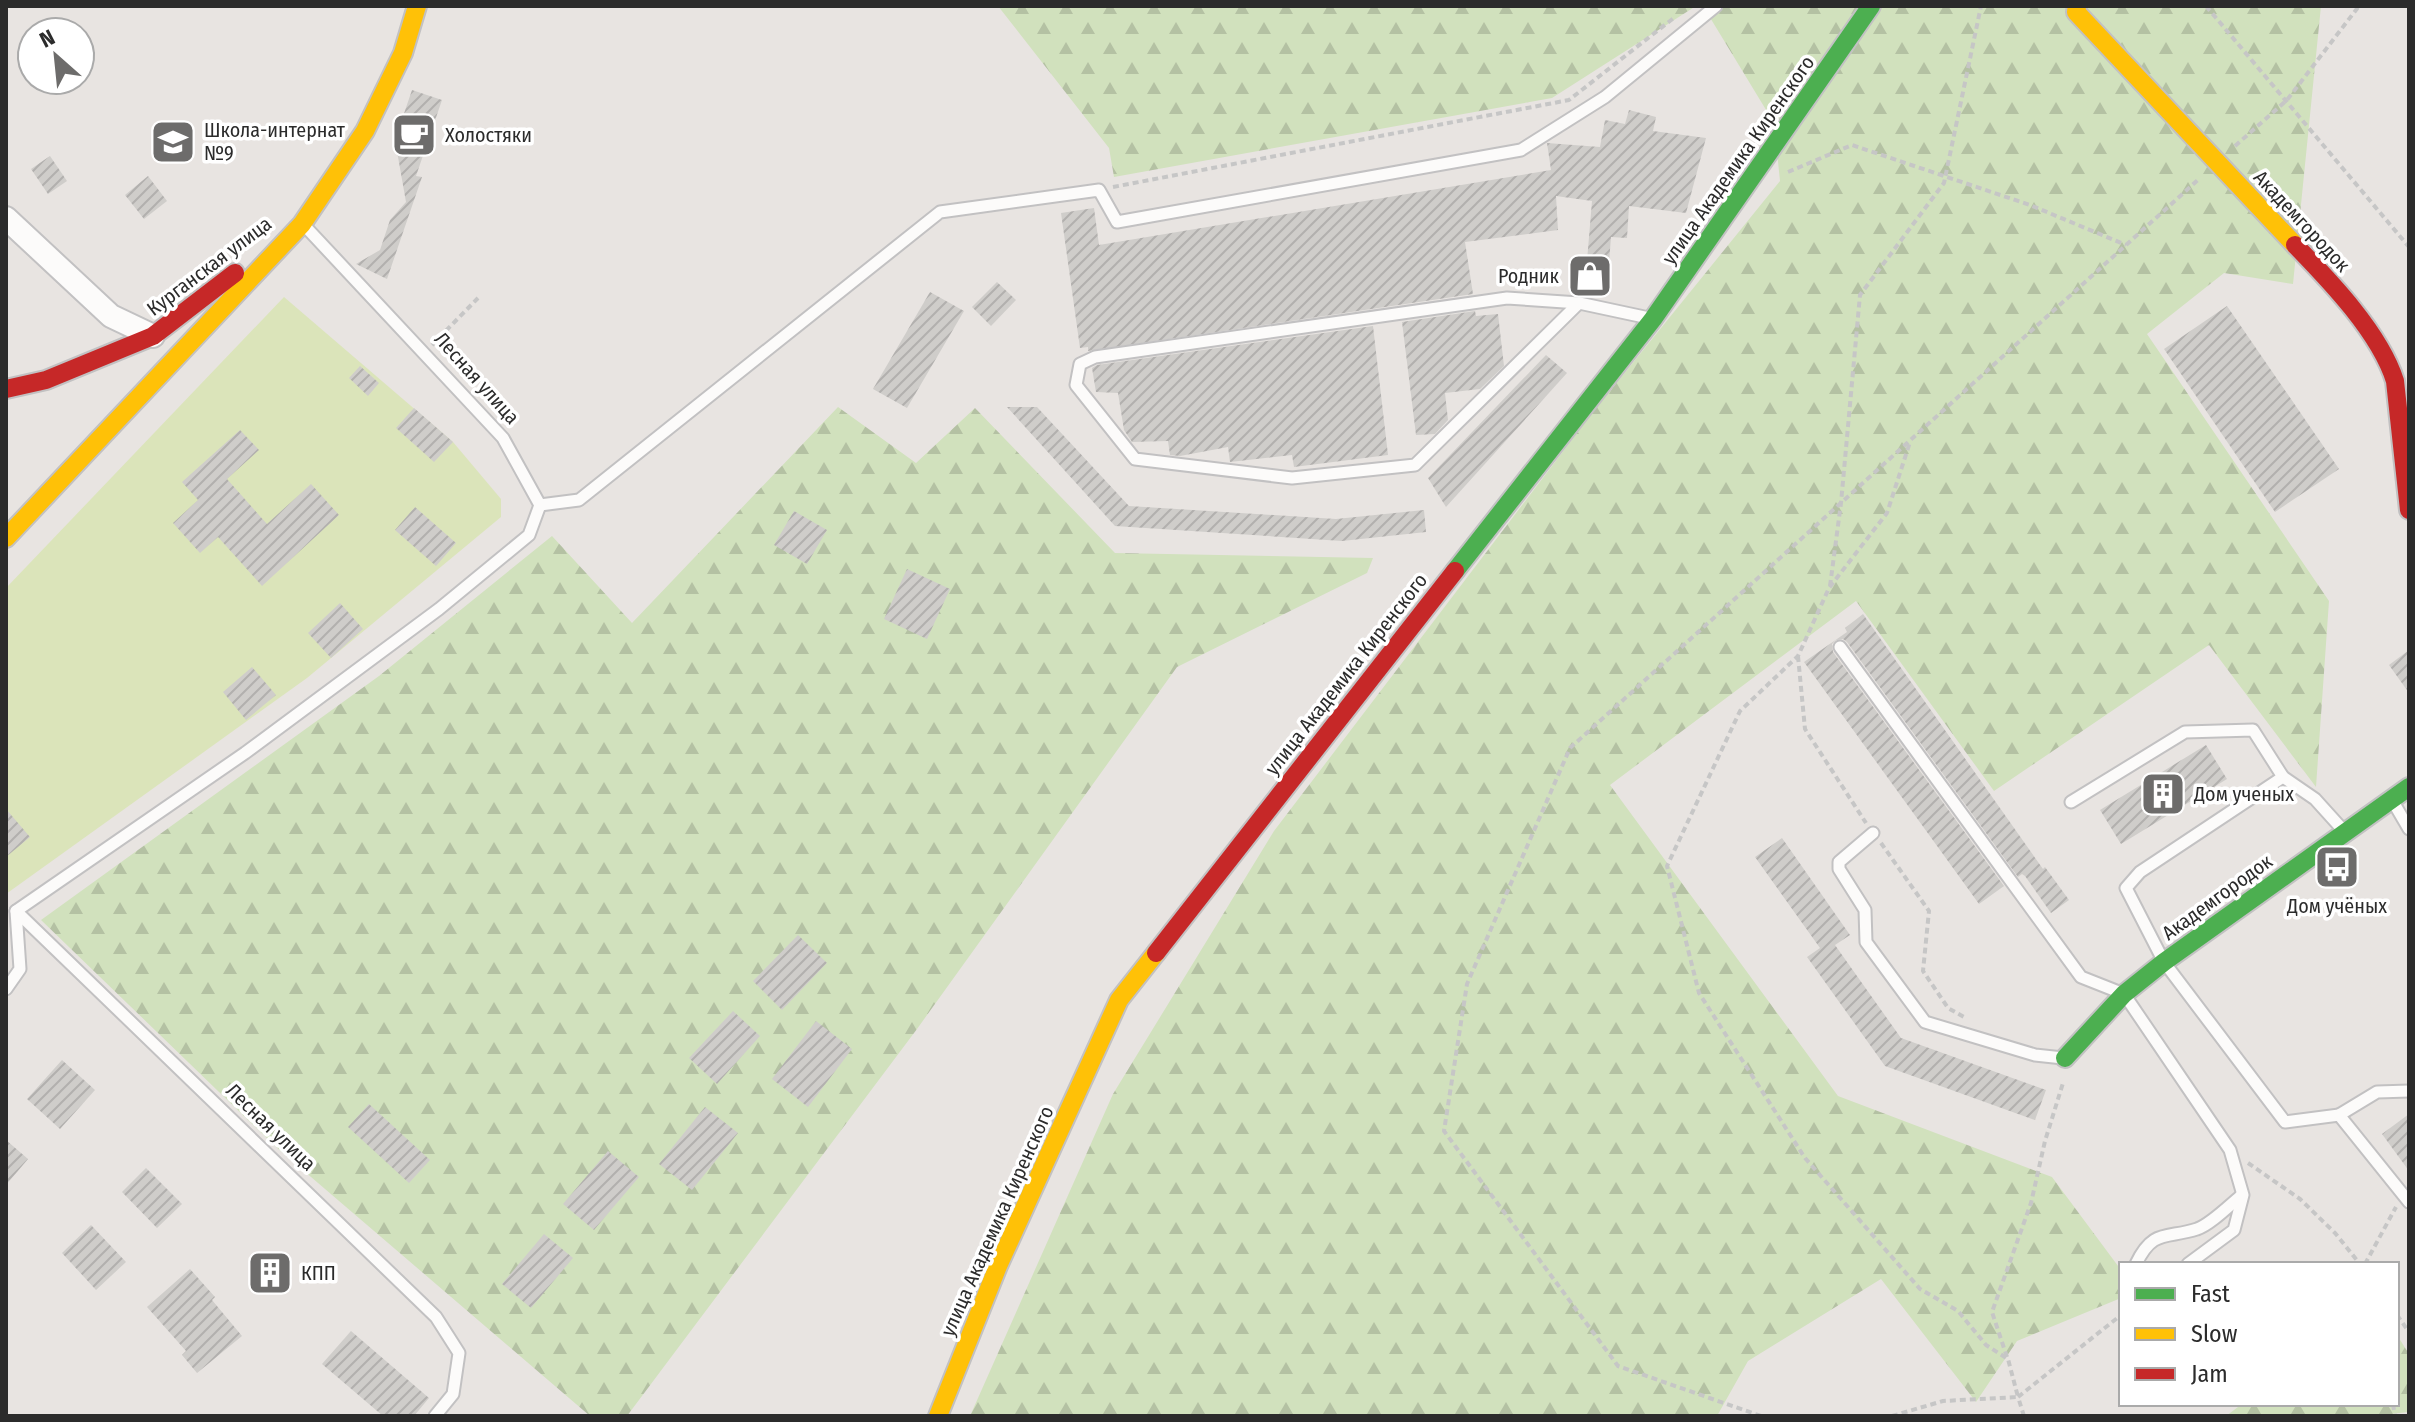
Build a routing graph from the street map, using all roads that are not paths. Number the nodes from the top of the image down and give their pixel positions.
1 (417, 6) edge
2 (1716, 6) edge
3 (1871, 6) edge
4 (2077, 6) edge
5 (6, 218) edge
6 (302, 224) junction
7 (1579, 303) junction
8 (1653, 319) junction
9 (153, 336) junction
10 (6, 389) edge
11 (540, 505) junction
12 (2409, 510) edge
13 (6, 538) edge
14 (1840, 647) dead end
15 (2283, 777) junction
16 (2409, 787) edge
17 (2391, 800) junction
18 (2071, 802) dead end
19 (2409, 829) edge
20 (1873, 833) road end
21 (2346, 833) junction
22 (16, 911) junction
23 (2164, 962) junction
24 (6, 989) edge
25 (2124, 994) junction
26 (2065, 1058) joint
27 (2409, 1091) edge
28 (2339, 1115) junction
29 (2243, 1195) junction
30 (2406, 1198) edge
31 (2137, 1262) edge
32 (2191, 1262) edge
33 (435, 1416) edge
34 (938, 1416) edge

1 - 6 main road
2 - 11 lane
3 - 8 main road, улица Академика Киренского
4 - 12 main road, Академгородок
5 - 9 street
6 - 9 main road, Курганская улица
6 - 11 lane, Лесная улица
6 - 13 main road
7 - 7 lane
7 - 8 lane
8 - 34 main road, улица Академика Киренского
9 - 10 main road, Курганская улица
11 - 22 lane
14 - 25 lane
15 - 18 lane
15 - 21 lane
15 - 23 lane
16 - 17 main road, Академгородок
17 - 19 lane
17 - 21 main road, Академгородок
20 - 26 lane
21 - 23 main road, Академгородок
22 - 24 lane
22 - 33 lane, Лесная улица
23 - 25 main road, Академгородок
23 - 28 lane
25 - 26 main road, Академгородок
25 - 29 lane
27 - 28 lane
28 - 30 lane
29 - 31 lane
29 - 32 lane

